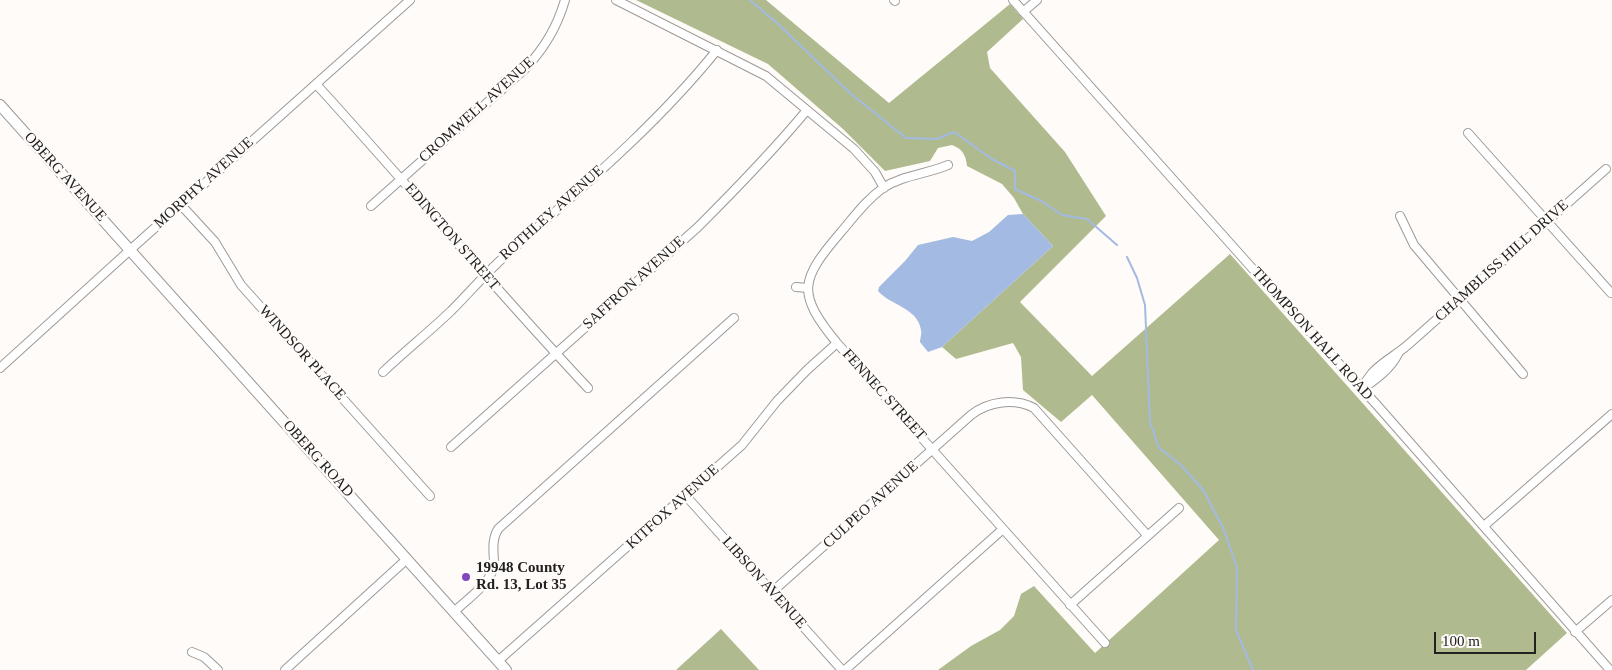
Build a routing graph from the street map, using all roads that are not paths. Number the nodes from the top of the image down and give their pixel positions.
1 (410, 0) edge
2 (565, 0) edge
3 (616, 0) edge
4 (1013, 0) edge
5 (1037, 0) edge
6 (1023, 12) junction
7 (717, 50) junction
8 (316, 84) junction
9 (0, 105) edge
10 (808, 110) junction
11 (1468, 133) dead end
12 (948, 165) dead end
13 (1606, 169) dead end
14 (401, 178) junction
15 (884, 188) junction
16 (181, 205) junction
17 (371, 206) dead end
18 (1400, 216) dead end
19 (1546, 221) junction
20 (130, 250) junction
21 (484, 274) junction
22 (796, 287) dead end
23 (808, 288) junction
24 (1611, 293) edge
25 (1458, 299) junction
26 (734, 318) dead end
27 (837, 344) junction
28 (556, 353) junction
29 (0, 368) edge
30 (383, 372) dead end
31 (1523, 374) dead end
32 (588, 388) dead end
33 (1361, 389) junction
34 (1612, 414) edge
35 (451, 447) dead end
36 (933, 449) junction
37 (430, 496) dead end
38 (686, 496) junction
39 (1179, 508) dead end
40 (1484, 526) junction
41 (1003, 529) junction
42 (1147, 535) junction
43 (407, 559) junction
44 (772, 592) junction
45 (1612, 600) edge
46 (1070, 604) junction
47 (454, 612) junction
48 (1576, 632) junction
49 (1105, 643) dead end
50 (192, 652) dead end
51 (498, 661) junction
52 (218, 670) edge
53 (285, 670) edge
54 (506, 670) edge
55 (843, 670) edge
56 (1610, 670) edge

1 - 8 street, MORPHY AVENUE
2 - 14 street, CROMWELL AVENUE
3 - 7 street
4 - 6 street, THOMPSON HALL ROAD
5 - 6 street
6 - 33 street, THOMPSON HALL ROAD
7 - 10 street
7 - 21 street, ROTHLEY AVENUE
8 - 14 street, EDINGTON STREET
8 - 16 street, MORPHY AVENUE
9 - 20 street, OBERG AVENUE
10 - 15 street
10 - 28 street, SAFFRON AVENUE
11 - 19 street
12 - 15 street, FENNEC STREET
13 - 19 street, CHAMBLISS HILL DRIVE
14 - 17 street, CROMWELL AVENUE
14 - 21 street, EDINGTON STREET
15 - 23 street, FENNEC STREET
16 - 20 street, MORPHY AVENUE
16 - 37 street, WINDSOR PLACE
18 - 25 street
19 - 24 street
19 - 25 street, CHAMBLISS HILL DRIVE
20 - 29 street, MORPHY AVENUE
20 - 43 street, OBERG ROAD
21 - 28 street, EDINGTON STREET
21 - 30 street, ROTHLEY AVENUE
22 - 23 street
23 - 27 street, FENNEC STREET
25 - 31 street
25 - 33 street, CHAMBLISS HILL DRIVE
26 - 47 street
27 - 36 street, FENNEC STREET
27 - 38 street, KITFOX AVENUE
28 - 32 street, EDINGTON STREET
28 - 35 street, SAFFRON AVENUE
33 - 40 street, THOMPSON HALL ROAD
34 - 40 street
36 - 41 street, FENNEC STREET
36 - 42 street, CULPEO AVENUE
36 - 44 street, CULPEO AVENUE
38 - 44 street, LIBSON AVENUE
38 - 51 street, KITFOX AVENUE
39 - 42 street
40 - 48 street, THOMPSON HALL ROAD
41 - 46 street, FENNEC STREET
41 - 55 street
42 - 46 street
43 - 47 street, OBERG ROAD
43 - 53 street
44 - 55 street, LIBSON AVENUE
45 - 48 street
46 - 49 street, FENNEC STREET
47 - 51 street, OBERG ROAD
48 - 56 street, THOMPSON HALL ROAD
50 - 52 street
51 - 54 street, OBERG ROAD

